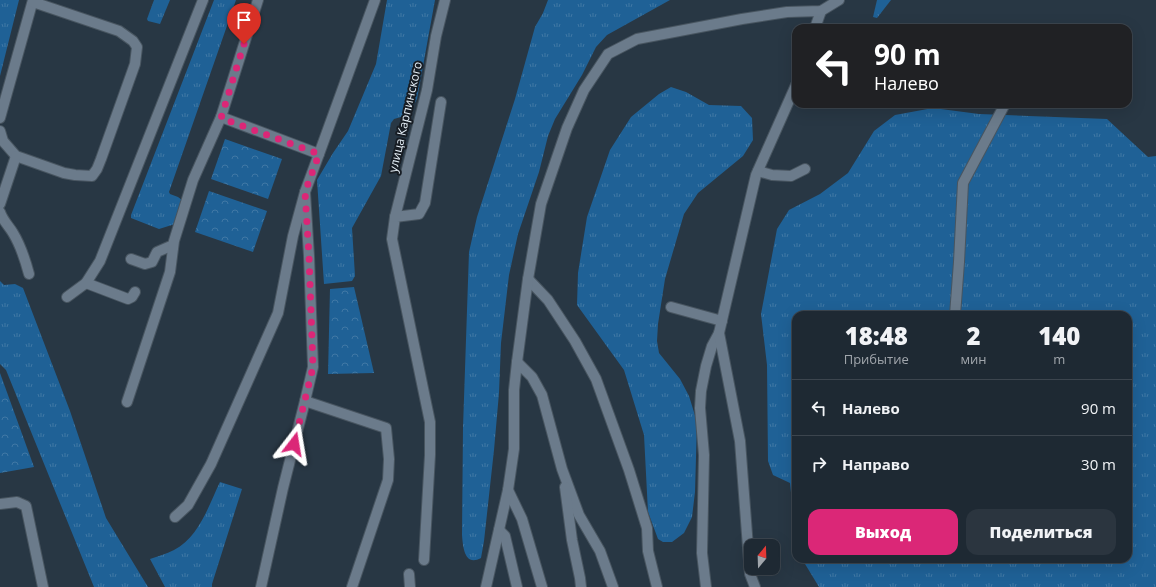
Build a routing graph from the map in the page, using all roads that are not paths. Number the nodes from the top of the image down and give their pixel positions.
1 (203, 0) edge
2 (258, 0) edge
3 (375, 0) edge
4 (445, 0) edge
5 (839, 0) edge
6 (33, 1) edge
7 (821, 11) junction
8 (816, 24) edge
9 (792, 95) edge
10 (441, 102) dead end
11 (1003, 108) edge
12 (0, 118) edge
13 (221, 118) junction
14 (0, 131) edge
15 (319, 154) junction
16 (16, 156) junction
17 (805, 169) dead end
18 (758, 171) junction
19 (305, 192) junction
20 (0, 204) edge
21 (0, 212) edge
22 (395, 217) junction
23 (173, 245) junction
24 (131, 259) dead end
25 (29, 274) dead end
26 (528, 279) junction
27 (86, 283) junction
28 (134, 292) dead end
29 (67, 297) dead end
30 (671, 307) dead end
31 (955, 311) edge
32 (722, 321) junction
33 (719, 332) junction
34 (517, 362) junction
35 (306, 401) junction
36 (127, 402) dead end
37 (562, 469) junction
38 (508, 490) junction
39 (0, 504) edge
40 (175, 517) dead end
41 (499, 530) junction
42 (424, 560) dead end
43 (409, 574) dead end
44 (43, 587) edge
45 (261, 587) edge
46 (352, 587) edge
47 (410, 587) edge
48 (486, 587) edge
49 (517, 587) edge
50 (542, 587) edge
51 (580, 587) edge
52 (613, 587) edge
53 (657, 587) edge
54 (706, 587) edge
55 (755, 587) edge

1 - 27 street
2 - 13 street
3 - 15 street
4 - 22 street, улица Карпинского
5 - 7 street
6 - 12 street
6 - 16 street
7 - 8 street
7 - 26 street
9 - 18 street
10 - 22 street
11 - 31 street
13 - 15 street
13 - 23 street
14 - 16 street
15 - 19 street
16 - 20 street
17 - 18 street
18 - 32 street
19 - 35 street
19 - 40 street
21 - 25 street
22 - 42 street, улица Карпинского
23 - 24 street
23 - 36 street
26 - 34 street
26 - 53 street
27 - 28 street
27 - 29 street
30 - 32 street
32 - 33 street
33 - 54 street
33 - 55 street
34 - 37 street
34 - 38 street
35 - 45 street
35 - 46 street
37 - 51 street
37 - 52 street
38 - 41 street
38 - 50 street
39 - 44 street
41 - 48 street
41 - 49 street
43 - 47 street

